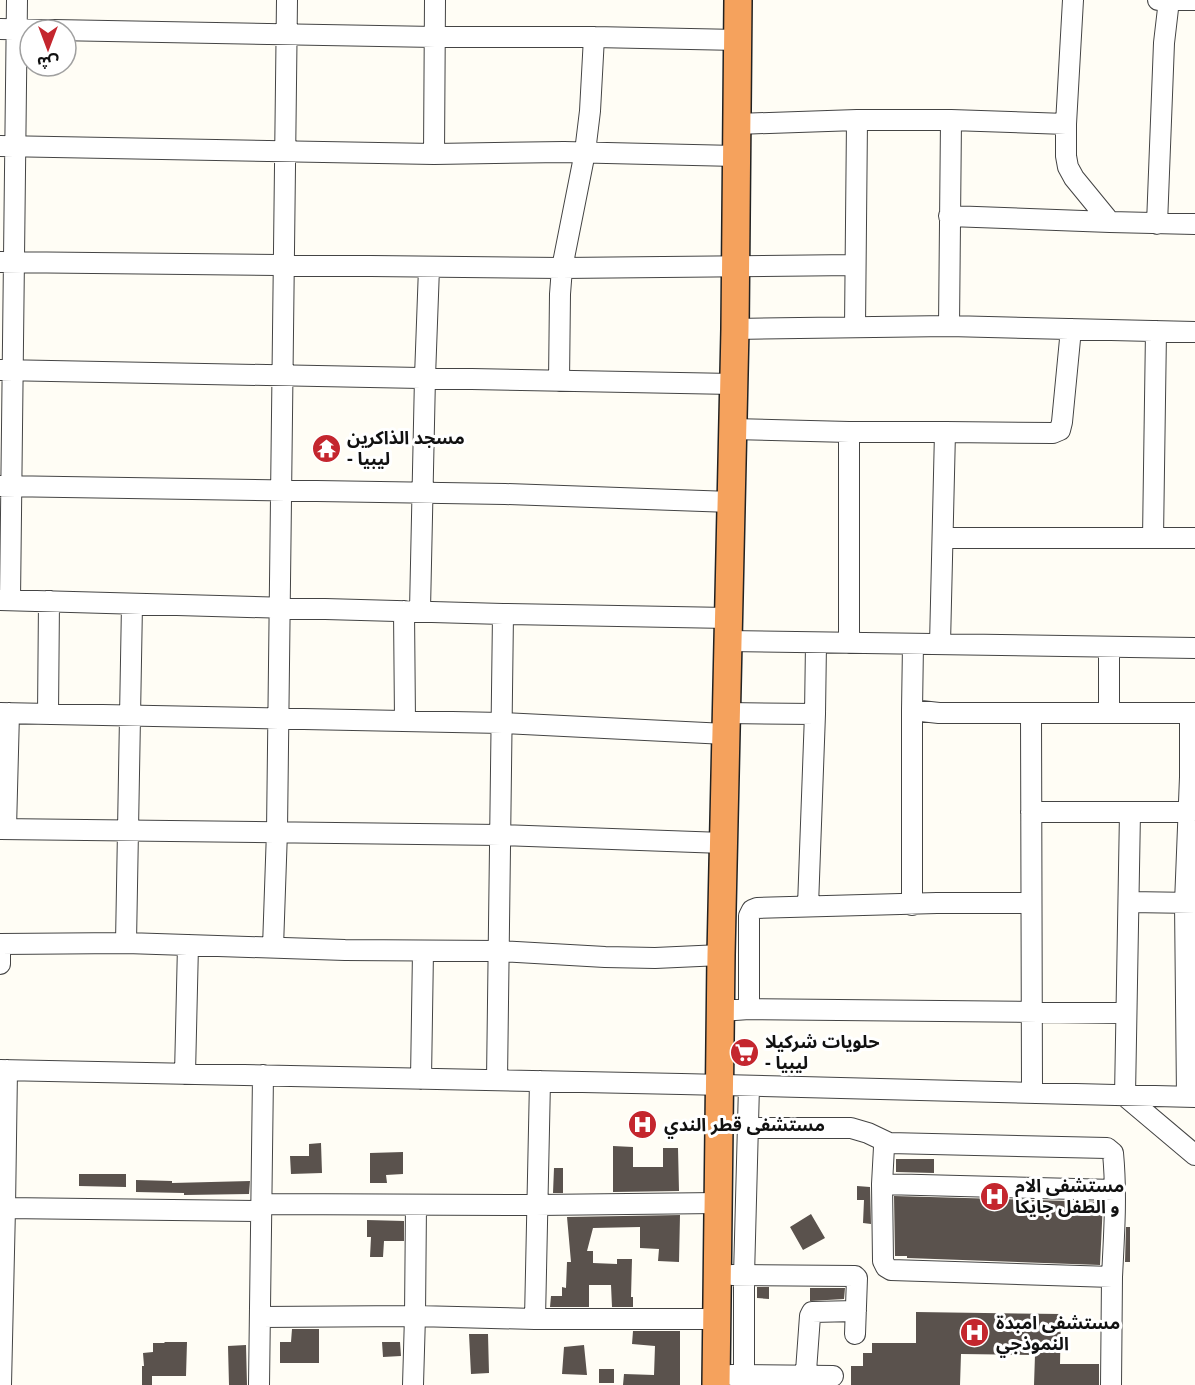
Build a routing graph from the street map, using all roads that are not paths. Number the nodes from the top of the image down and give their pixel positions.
1 (17, 0) edge
2 (287, 0) edge
3 (435, 0) edge
4 (738, 0) edge
5 (1073, 0) edge
6 (1158, 0) edge
7 (1169, 0) edge
8 (1195, 0) edge
9 (8, 28) edge
10 (287, 33) junction
11 (435, 37) junction
12 (594, 37) junction
13 (738, 40) junction
14 (858, 120) junction
15 (951, 120) junction
16 (737, 124) junction
17 (1066, 124) junction
18 (8, 146) edge
19 (285, 151) junction
20 (585, 152) junction
21 (434, 154) junction
22 (736, 156) junction
23 (949, 216) junction
24 (1110, 222) junction
25 (1157, 224) junction
26 (1195, 224) edge
27 (7, 262) edge
28 (284, 265) junction
29 (855, 265) junction
30 (736, 266) junction
31 (429, 268) junction
32 (562, 268) junction
33 (949, 326) junction
34 (855, 327) junction
35 (735, 329) junction
36 (1071, 329) junction
37 (1156, 331) junction
38 (1195, 332) edge
39 (6, 370) edge
40 (282, 375) junction
41 (425, 377) junction
42 (559, 381) junction
43 (734, 384) junction
44 (732, 429) junction
45 (849, 432) junction
46 (945, 432) junction
47 (6, 486) edge
48 (281, 490) junction
49 (422, 492) junction
50 (730, 502) junction
51 (943, 538) junction
52 (1153, 538) junction
53 (1195, 538) edge
54 (5, 600) edge
55 (49, 602) junction
56 (132, 604) junction
57 (279, 607) junction
58 (412, 611) junction
59 (503, 614) junction
60 (728, 630) junction
61 (816, 643) junction
62 (849, 643) junction
63 (913, 644) junction
64 (940, 644) junction
65 (1109, 646) junction
66 (1195, 648) edge
67 (912, 710) junction
68 (5, 713) edge
69 (1030, 713) junction
70 (1109, 713) junction
71 (1192, 713) edge
72 (48, 714) junction
73 (815, 714) junction
74 (129, 716) junction
75 (278, 719) junction
76 (405, 721) junction
77 (502, 723) junction
78 (726, 723) junction
79 (1031, 812) junction
80 (1130, 812) junction
81 (1191, 820) edge
82 (3, 829) edge
83 (127, 830) junction
84 (276, 831) junction
85 (500, 835) junction
86 (723, 843) junction
87 (1129, 902) junction
88 (1031, 903) junction
89 (1190, 903) edge
90 (912, 905) junction
91 (808, 906) junction
92 (126, 943) junction
93 (0, 944) edge
94 (188, 945) junction
95 (273, 947) junction
96 (423, 951) junction
97 (499, 951) junction
98 (721, 955) junction
99 (0, 964) edge
100 (749, 1009) junction
101 (721, 1011) junction
102 (1032, 1011) junction
103 (1191, 1012) edge
104 (1125, 1013) junction
105 (3, 1070) edge
106 (185, 1074) junction
107 (263, 1075) junction
108 (421, 1079) junction
109 (497, 1080) junction
110 (540, 1081) junction
111 (720, 1086) junction
112 (749, 1086) junction
113 (1032, 1093) junction
114 (1125, 1096) junction
115 (1191, 1097) edge
116 (748, 1128) junction
117 (889, 1143) junction
118 (1195, 1155) edge
119 (882, 1184) junction
120 (1115, 1190) junction
121 (3, 1198) edge
122 (718, 1203) junction
123 (416, 1204) junction
124 (537, 1205) junction
125 (261, 1207) junction
126 (717, 1274) junction
127 (744, 1276) junction
128 (1112, 1277) junction
129 (856, 1311) junction
130 (415, 1316) junction
131 (261, 1317) junction
132 (535, 1319) junction
133 (716, 1319) junction
134 (855, 1334) dead end
135 (0, 1359) edge
136 (833, 1376) dead end
137 (716, 1380) edge
138 (744, 1380) edge
139 (805, 1381) edge
140 (0, 1385) edge
141 (259, 1385) edge
142 (413, 1385) edge
143 (1111, 1385) edge

1 - 9 street
2 - 10 street
3 - 11 street
4 - 13 highway
5 - 17 street
6 - 7 street
7 - 8 street
7 - 25 street
9 - 10 street
9 - 18 street
10 - 11 street
10 - 19 street
11 - 12 street
11 - 21 street
12 - 13 street
12 - 20 street
13 - 16 highway
14 - 15 street
14 - 16 street
14 - 29 street
15 - 17 street
15 - 23 street
16 - 22 highway
17 - 24 street
18 - 19 street
18 - 27 street
19 - 21 street
19 - 28 street
20 - 21 street
20 - 22 street
20 - 32 street
22 - 30 highway
23 - 24 street
23 - 33 street
24 - 25 street
25 - 26 street
27 - 28 street
27 - 39 street
28 - 31 street
28 - 40 street
29 - 30 street
29 - 34 street
30 - 32 street
30 - 35 highway
31 - 32 street
31 - 41 street
32 - 42 street
33 - 34 street
33 - 36 street
34 - 35 street
35 - 43 highway
36 - 37 street
36 - 46 street
37 - 38 street
37 - 52 street
39 - 40 street
39 - 47 street
40 - 41 street
40 - 48 street
41 - 42 street
41 - 49 street
42 - 43 street
43 - 44 highway
44 - 45 street
44 - 50 highway
45 - 46 street
45 - 62 street
46 - 51 street
47 - 48 street
47 - 54 street
48 - 49 street
48 - 57 street
49 - 50 street
49 - 58 street
50 - 60 highway
51 - 52 street
51 - 64 street
52 - 53 street
54 - 55 street
55 - 56 street
55 - 72 street
56 - 57 street
56 - 74 street
57 - 58 street
57 - 75 street
58 - 59 street
58 - 76 street
59 - 60 street
59 - 77 street
60 - 61 street
60 - 78 highway
61 - 62 street
61 - 73 street
62 - 63 street
63 - 64 street
63 - 67 street
64 - 65 street
65 - 66 street
65 - 70 street
67 - 69 street
67 - 90 street
68 - 72 street
68 - 82 street
69 - 70 street
69 - 79 street
70 - 71 street
71 - 81 street
72 - 74 street
73 - 78 street
73 - 91 street
74 - 75 street
74 - 83 street
75 - 76 street
75 - 84 street
76 - 77 street
77 - 78 street
77 - 85 street
78 - 86 highway
79 - 80 street
79 - 88 street
80 - 81 street
80 - 87 street
81 - 89 street
82 - 83 street
83 - 84 street
83 - 92 street
84 - 85 street
84 - 95 street
85 - 86 street
85 - 97 street
86 - 98 highway
87 - 89 street
87 - 104 street
88 - 90 street
88 - 102 street
89 - 103 street
90 - 91 street
91 - 100 street
92 - 93 street
92 - 94 street
93 - 99 street
94 - 95 street
94 - 106 street
95 - 96 street
96 - 97 street
96 - 108 street
97 - 98 street
97 - 109 street
98 - 101 highway
100 - 101 street
100 - 102 street
101 - 111 highway
102 - 104 street
102 - 113 street
103 - 115 street
104 - 114 street
105 - 106 street
105 - 121 street
106 - 107 street
107 - 108 street
107 - 125 street
108 - 109 street
109 - 110 street
110 - 111 street
110 - 124 street
111 - 112 street
111 - 122 highway
112 - 113 street
112 - 116 street
113 - 114 street
114 - 115 street
114 - 118 street
116 - 117 street
116 - 127 street
117 - 119 street
117 - 120 street
119 - 120 street
119 - 128 street
120 - 128 street
121 - 125 street
121 - 135 street
122 - 124 street
122 - 126 highway
123 - 124 street
123 - 125 street
123 - 130 street
124 - 132 street
125 - 131 street
126 - 127 street
126 - 133 highway
127 - 129 street
127 - 138 street
128 - 143 street
129 - 134 street
129 - 139 street
130 - 131 street
130 - 132 street
130 - 142 street
131 - 141 street
132 - 133 street
133 - 137 highway
135 - 140 street
136 - 139 street
137 - 138 street
138 - 139 street

